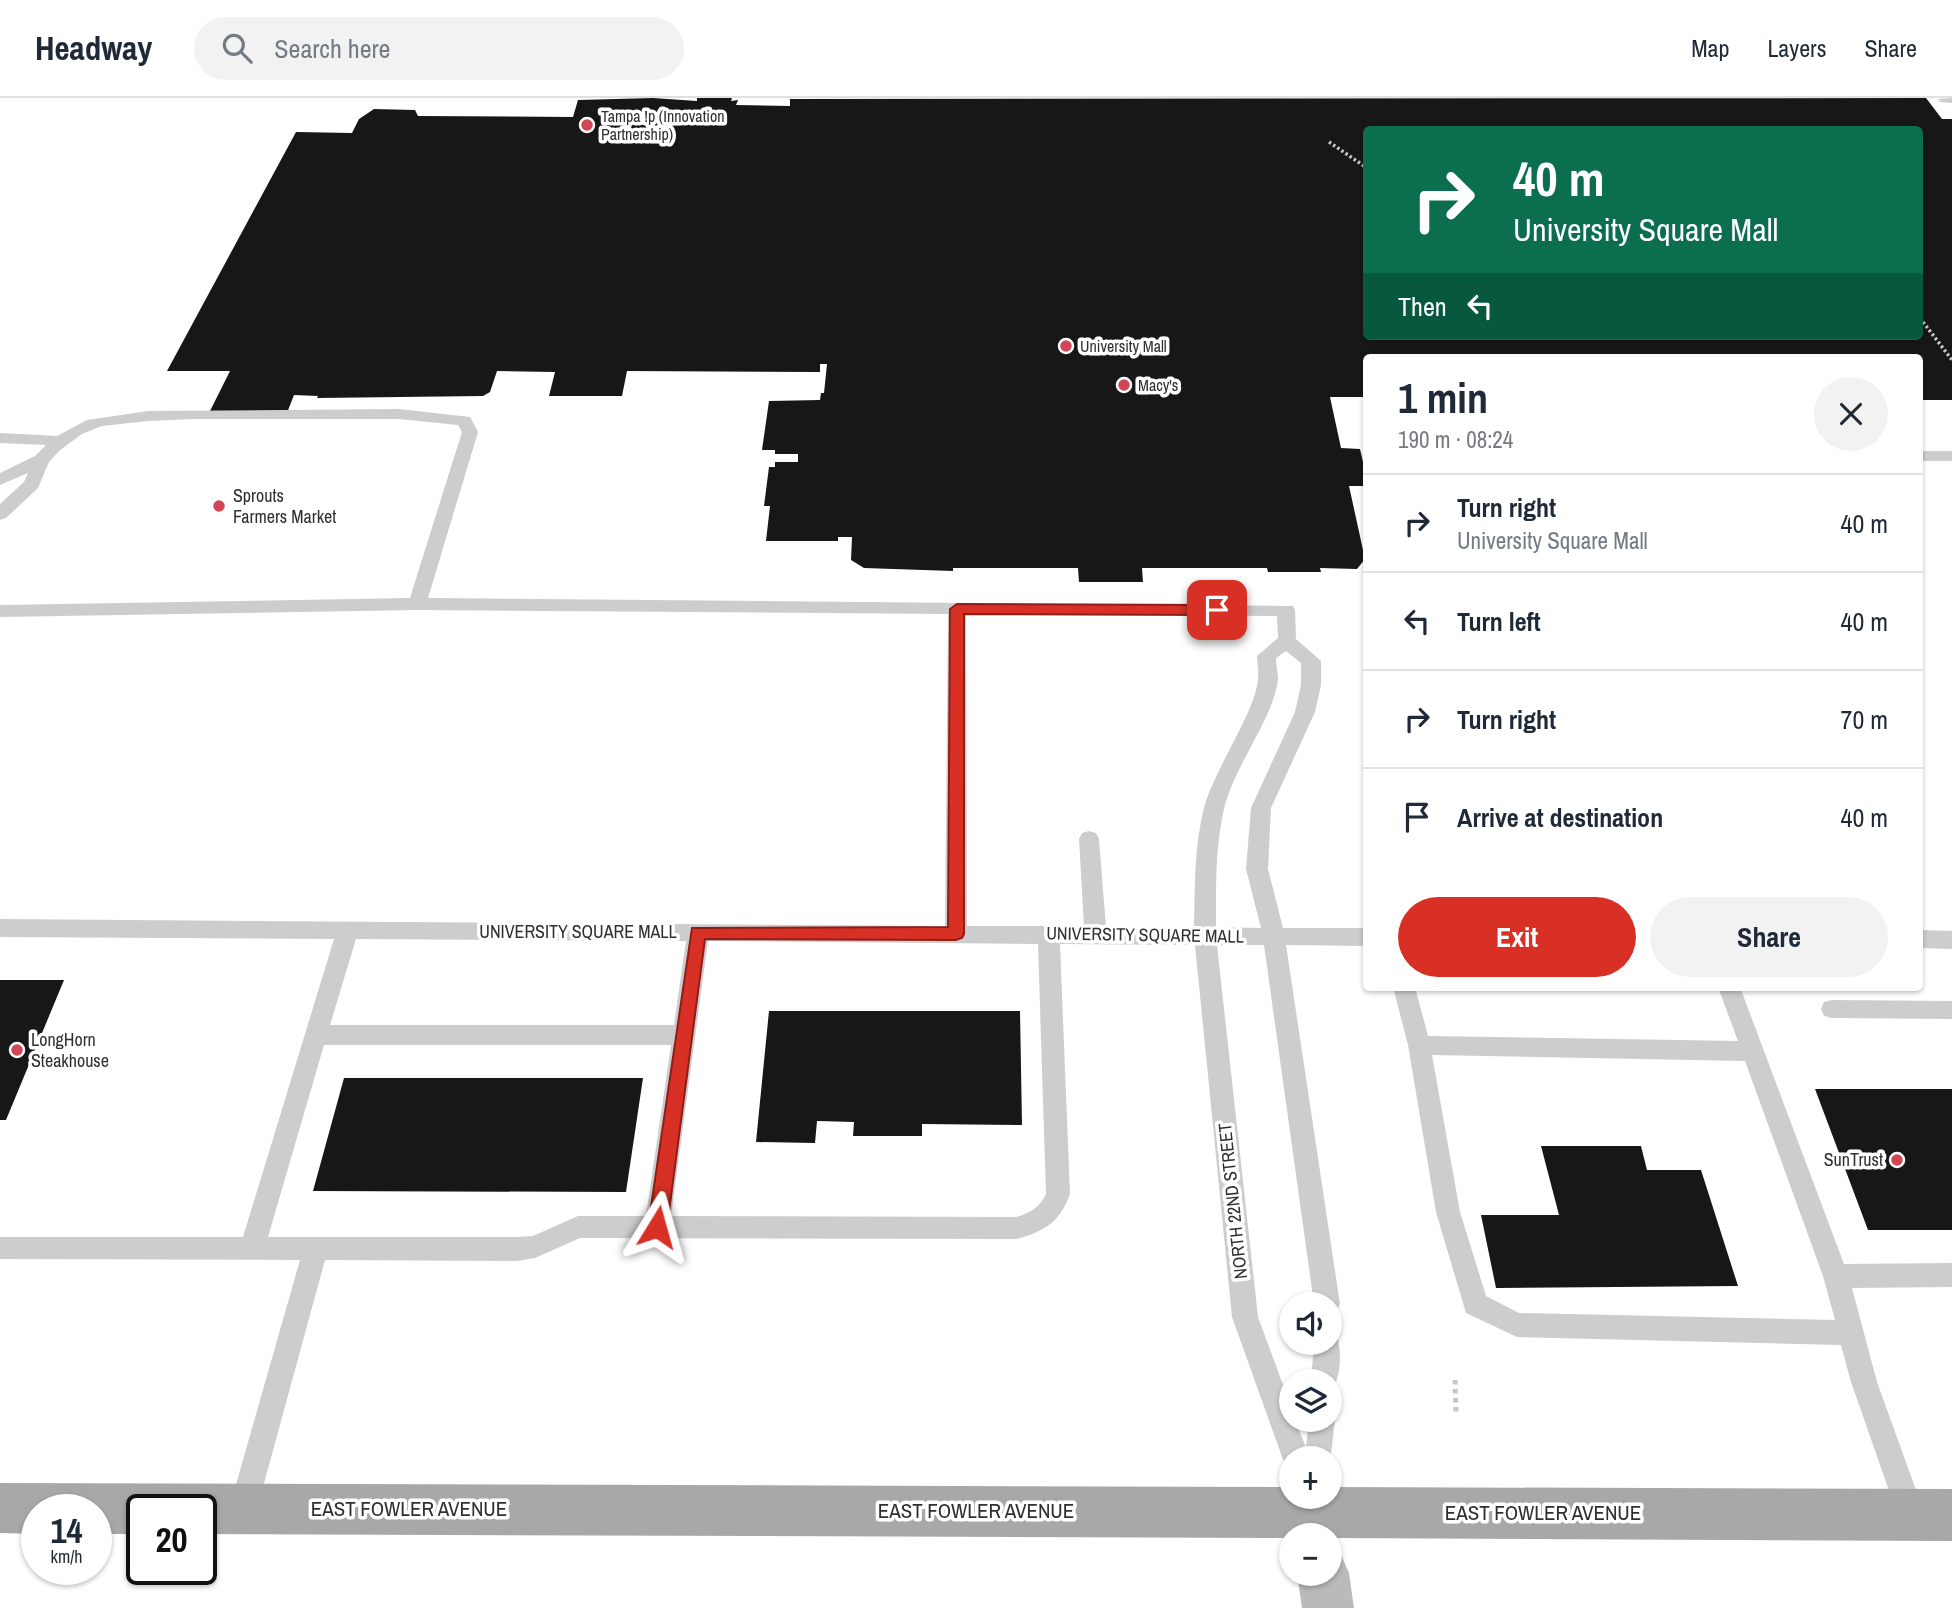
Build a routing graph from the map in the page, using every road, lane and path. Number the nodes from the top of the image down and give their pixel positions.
1 (1329, 142) dead end
2 (1363, 166) edge
3 (1923, 322) edge
4 (1952, 360) edge
5 (0, 438) edge
6 (57, 441) junction
7 (1923, 456) edge
8 (1952, 456) edge
9 (41, 460) junction
10 (0, 480) edge
11 (0, 514) edge
12 (417, 604) junction
13 (957, 609) junction
14 (0, 611) edge
15 (1287, 642) junction
16 (1089, 839) dead end
17 (0, 928) edge
18 (347, 930) junction
19 (698, 932) junction
20 (956, 934) junction
21 (1049, 934) junction
22 (1096, 935) junction
23 (1205, 936) junction
24 (1274, 937) junction
25 (1363, 937) edge
26 (1923, 939) edge
27 (1952, 940) edge
28 (1405, 991) edge
29 (1730, 991) edge
30 (1832, 1009) dead end
31 (1952, 1010) edge
32 (315, 1035) junction
33 (684, 1035) junction
34 (1419, 1045) junction
35 (1752, 1051) junction
36 (657, 1227) junction
37 (0, 1248) edge
38 (252, 1248) junction
39 (316, 1249) junction
40 (1952, 1275) edge
41 (1836, 1276) junction
42 (1325, 1292) edge
43 (1851, 1333) junction
44 (1455, 1380) dead end
45 (1457, 1413) dead end
46 (1292, 1446) edge
47 (0, 1508) edge
48 (243, 1509) junction
49 (1315, 1510) edge
50 (1931, 1515) edge
51 (1325, 1586) edge
52 (1328, 1608) edge

1 - 2 path
3 - 4 path
5 - 6 lane
6 - 9 lane
6 - 12 lane
7 - 8 lane
9 - 10 lane
9 - 11 lane
12 - 13 lane
12 - 14 lane
13 - 15 lane
13 - 20 lane
15 - 23 lane, NORTH 22ND STREET
15 - 24 lane
16 - 22 lane
17 - 18 lane, UNIVERSITY SQUARE MALL
18 - 19 lane, UNIVERSITY SQUARE MALL
18 - 32 lane
19 - 20 lane, UNIVERSITY SQUARE MALL
19 - 33 lane
20 - 21 lane, UNIVERSITY SQUARE MALL
21 - 22 lane, UNIVERSITY SQUARE MALL
21 - 36 lane
22 - 23 lane, UNIVERSITY SQUARE MALL
23 - 24 lane, UNIVERSITY SQUARE MALL
23 - 46 lane, NORTH 22ND STREET
24 - 25 lane, UNIVERSITY SQUARE MALL
24 - 42 lane
26 - 27 lane
28 - 34 lane
29 - 35 lane
30 - 31 lane
32 - 33 lane
32 - 38 lane
33 - 36 lane
34 - 35 lane
34 - 43 lane
35 - 41 lane
36 - 39 lane
37 - 38 lane
38 - 39 lane
39 - 48 lane
40 - 41 lane
41 - 43 lane
43 - 50 lane
44 - 45 path
47 - 48 main road, EAST FOWLER AVENUE
48 - 49 main road, EAST FOWLER AVENUE
49 - 50 main road, EAST FOWLER AVENUE
51 - 52 street

